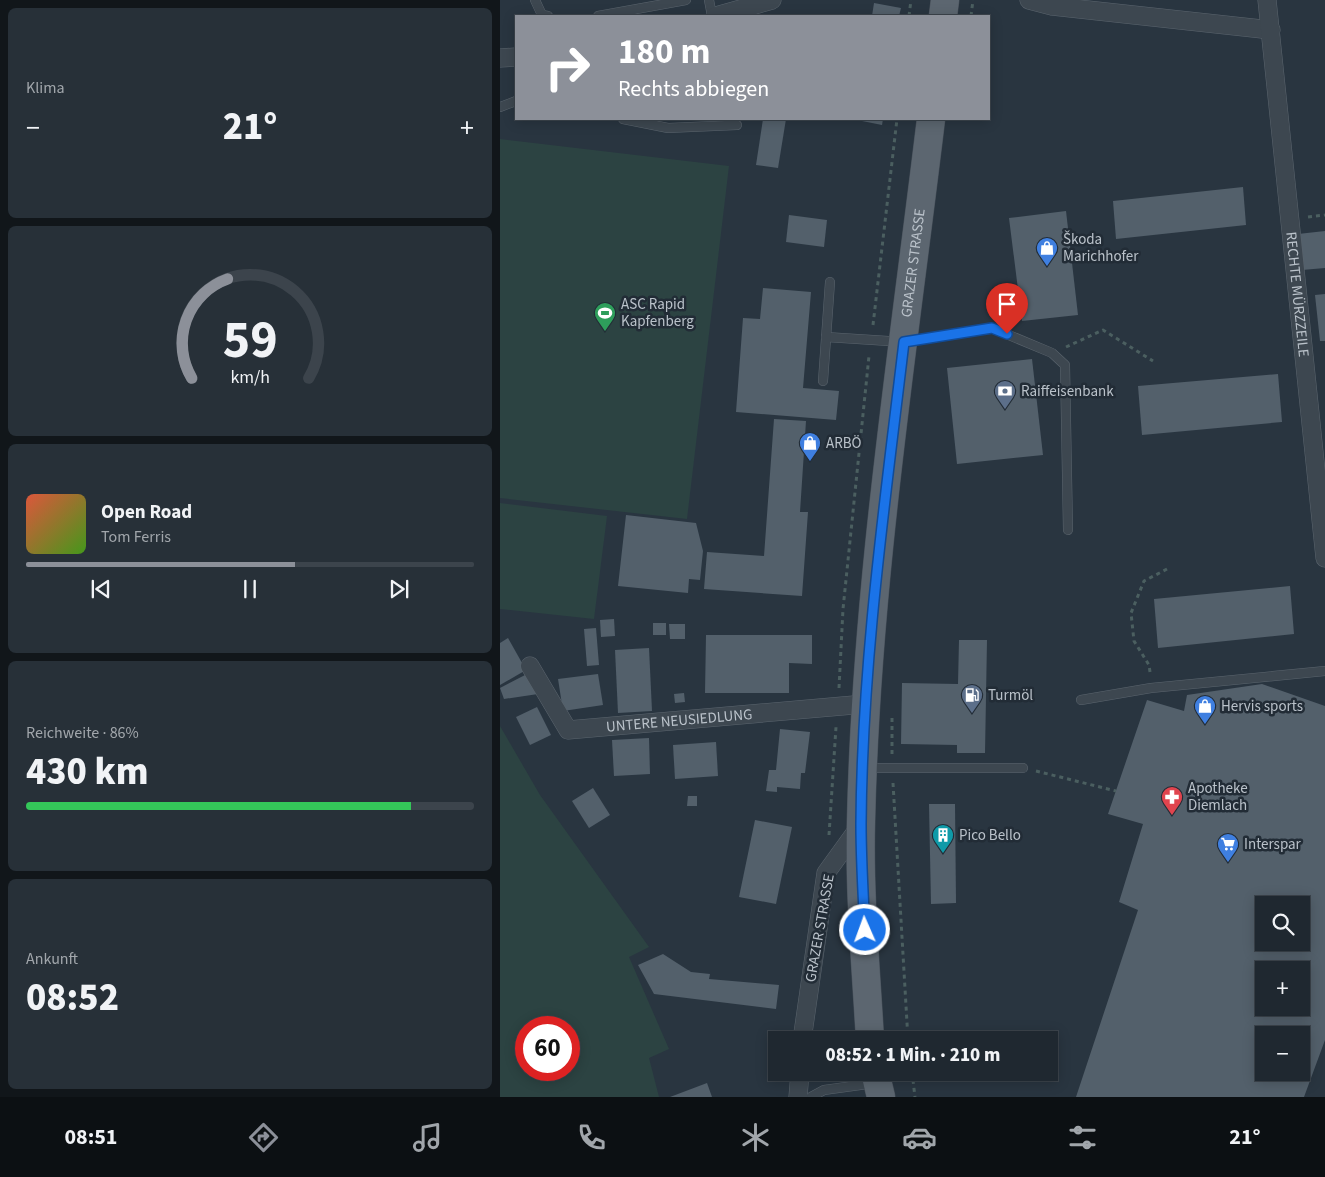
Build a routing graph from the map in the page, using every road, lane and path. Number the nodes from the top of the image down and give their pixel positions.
1 (535, 0) edge
2 (686, 0) edge
3 (709, 0) edge
4 (772, 0) edge
5 (911, 0) edge
6 (945, 0) edge
7 (973, 0) edge
8 (1028, 0) edge
9 (1267, 0) edge
10 (542, 15) edge
11 (604, 15) edge
12 (714, 15) edge
13 (718, 15) edge
14 (909, 15) edge
15 (943, 15) edge
16 (971, 15) edge
17 (1271, 30) junction
18 (515, 57) edge
19 (500, 58) edge
20 (515, 101) edge
21 (500, 107) edge
22 (628, 120) edge
23 (897, 120) edge
24 (931, 120) edge
25 (737, 125) dead end
26 (830, 282) dead end
27 (826, 337) junction
28 (871, 340) junction
29 (904, 342) junction
30 (1052, 353) junction
31 (1153, 362) dead end
32 (823, 381) dead end
33 (1068, 530) dead end
34 (1325, 558) edge
35 (1169, 568) dead end
36 (530, 666) dead end
37 (1325, 671) edge
38 (1151, 688) junction
39 (1081, 700) dead end
40 (865, 704) junction
41 (837, 706) junction
42 (892, 712) dead end
43 (863, 768) junction
44 (892, 768) junction
45 (1023, 768) joint
46 (1116, 791) dead end
47 (861, 824) junction
48 (826, 873) junction
49 (803, 1031) edge
50 (870, 1031) edge
51 (907, 1031) edge
52 (799, 1081) edge
53 (913, 1081) edge
54 (878, 1084) edge
55 (798, 1097) edge
56 (811, 1097) edge
57 (915, 1097) edge

1 - 10 lane
2 - 11 lane
3 - 12 lane
4 - 13 street
5 - 14 path
6 - 15 main road
7 - 16 path
8 - 17 street
9 - 17 street, RECHTE MÜRZZEILE
17 - 34 street, RECHTE MÜRZZEILE
18 - 19 street
20 - 21 lane
22 - 25 lane
23 - 28 path
24 - 29 main road, GRAZER STRASSE
26 - 27 lane
27 - 28 lane
27 - 32 lane
28 - 29 lane
28 - 41 path
29 - 30 lane
29 - 40 main road, GRAZER STRASSE
30 - 31 path
30 - 33 lane
35 - 38 path
36 - 41 street, UNTERE NEUSIEDLUNG
37 - 38 lane
38 - 39 lane
40 - 41 street, UNTERE NEUSIEDLUNG
40 - 43 main road, GRAZER STRASSE
41 - 48 path
42 - 44 path
43 - 44 lane
43 - 47 main road, GRAZER STRASSE
44 - 45 lane
44 - 51 path
45 - 46 path
47 - 48 street, GRAZER STRASSE
47 - 50 main road, GRAZER STRASSE
48 - 49 street, GRAZER STRASSE
52 - 55 street
53 - 57 path
54 - 56 lane

